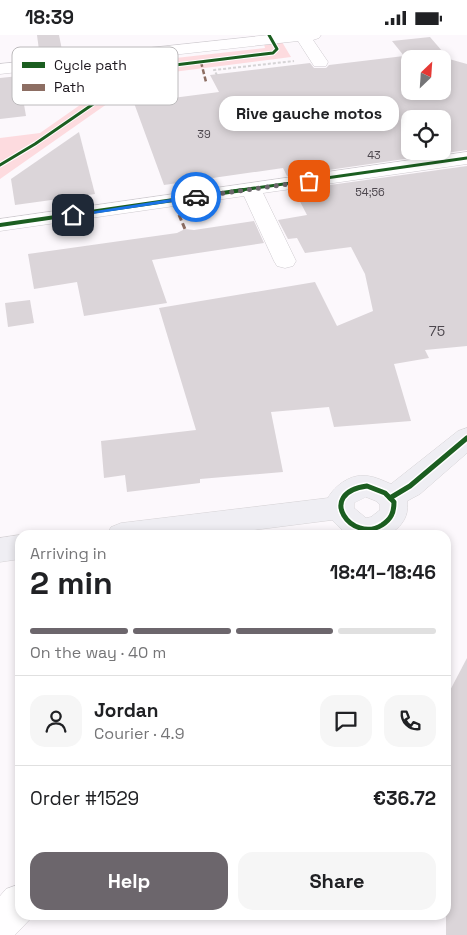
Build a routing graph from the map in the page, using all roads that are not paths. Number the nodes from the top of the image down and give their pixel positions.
1 (308, 36) edge
2 (253, 38) edge
3 (178, 47) edge
4 (320, 62) dead end
5 (467, 158) edge
6 (262, 182) junction
7 (0, 225) edge
8 (285, 261) dead end
9 (467, 438) edge
10 (390, 498) junction
11 (340, 508) junction
12 (162, 530) edge
13 (362, 530) edge
14 (370, 530) edge
15 (15, 548) edge
16 (0, 550) edge
17 (15, 908) edge
18 (0, 923) edge

1 - 2 street
1 - 4 street
2 - 3 street
5 - 6 street
6 - 7 street
6 - 8 street
9 - 10 main road
10 - 11 main road
10 - 14 main road
11 - 12 main road
11 - 13 main road
15 - 16 main road
17 - 18 street

